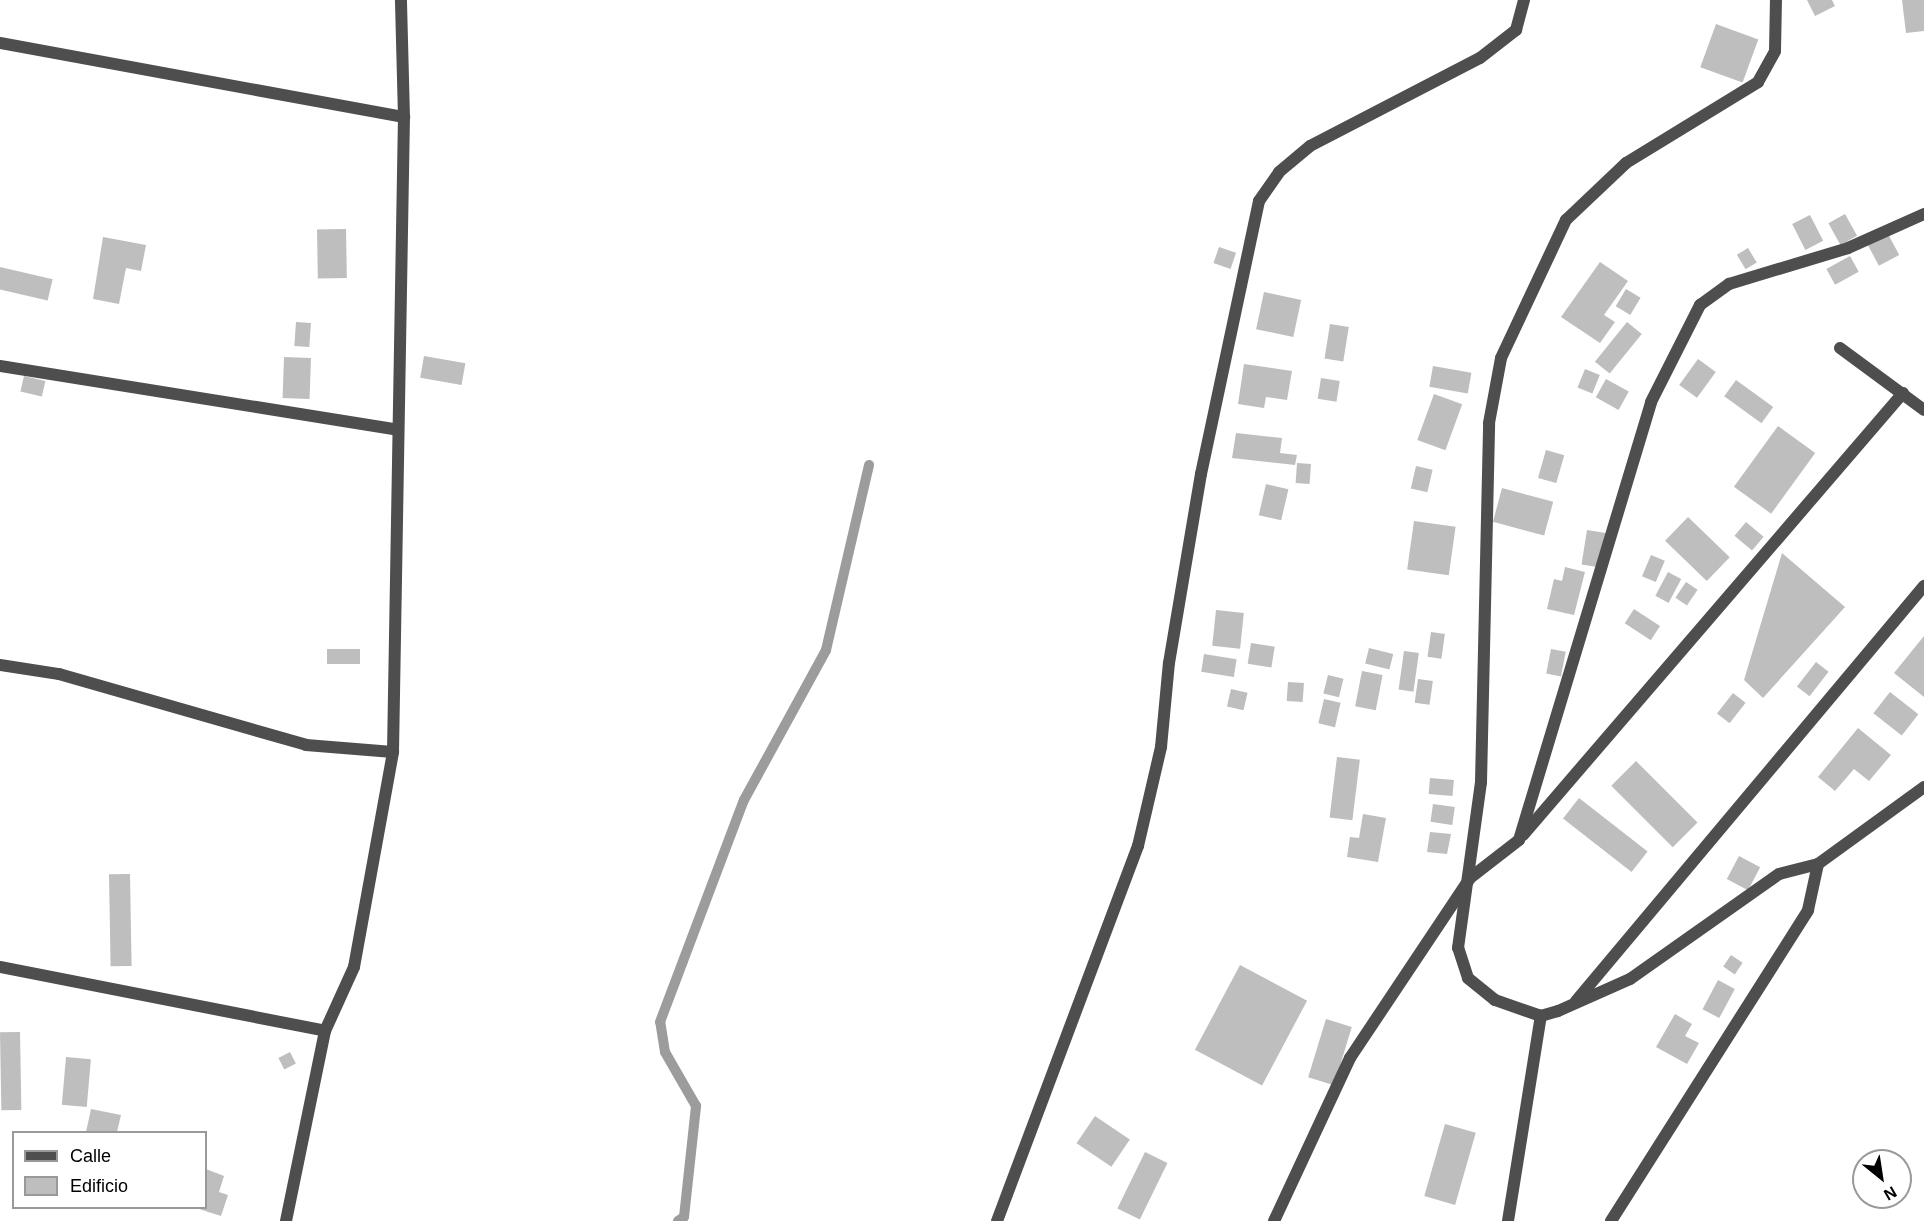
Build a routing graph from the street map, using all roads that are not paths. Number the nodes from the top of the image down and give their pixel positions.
1 (401, 0) edge
2 (1524, 0) edge
3 (1776, 0) edge
4 (0, 43) edge
5 (404, 117) junction
6 (1924, 214) edge
7 (1840, 348) dead end
8 (0, 366) edge
9 (1903, 393) junction
10 (1924, 410) edge
11 (398, 430) junction
12 (1924, 586) edge
13 (0, 665) edge
14 (393, 752) junction
15 (1924, 787) edge
16 (1519, 840) junction
17 (1818, 864) junction
18 (1470, 878) junction
19 (0, 968) edge
20 (1573, 1004) junction
21 (1541, 1016) junction
22 (325, 1031) junction
23 (286, 1221) edge
24 (997, 1221) edge
25 (1274, 1221) edge
26 (1508, 1221) edge
27 (1611, 1221) edge

1 - 5 street
2 - 24 street
3 - 18 street
4 - 5 street
5 - 11 street
6 - 16 street
7 - 9 street
8 - 11 street
9 - 10 street
9 - 16 street
11 - 14 street
12 - 20 street
13 - 14 street
14 - 22 street
15 - 17 street
16 - 18 street
17 - 20 street
17 - 27 street
18 - 21 street
18 - 25 street
19 - 22 street
20 - 21 street
21 - 26 street
22 - 23 street

